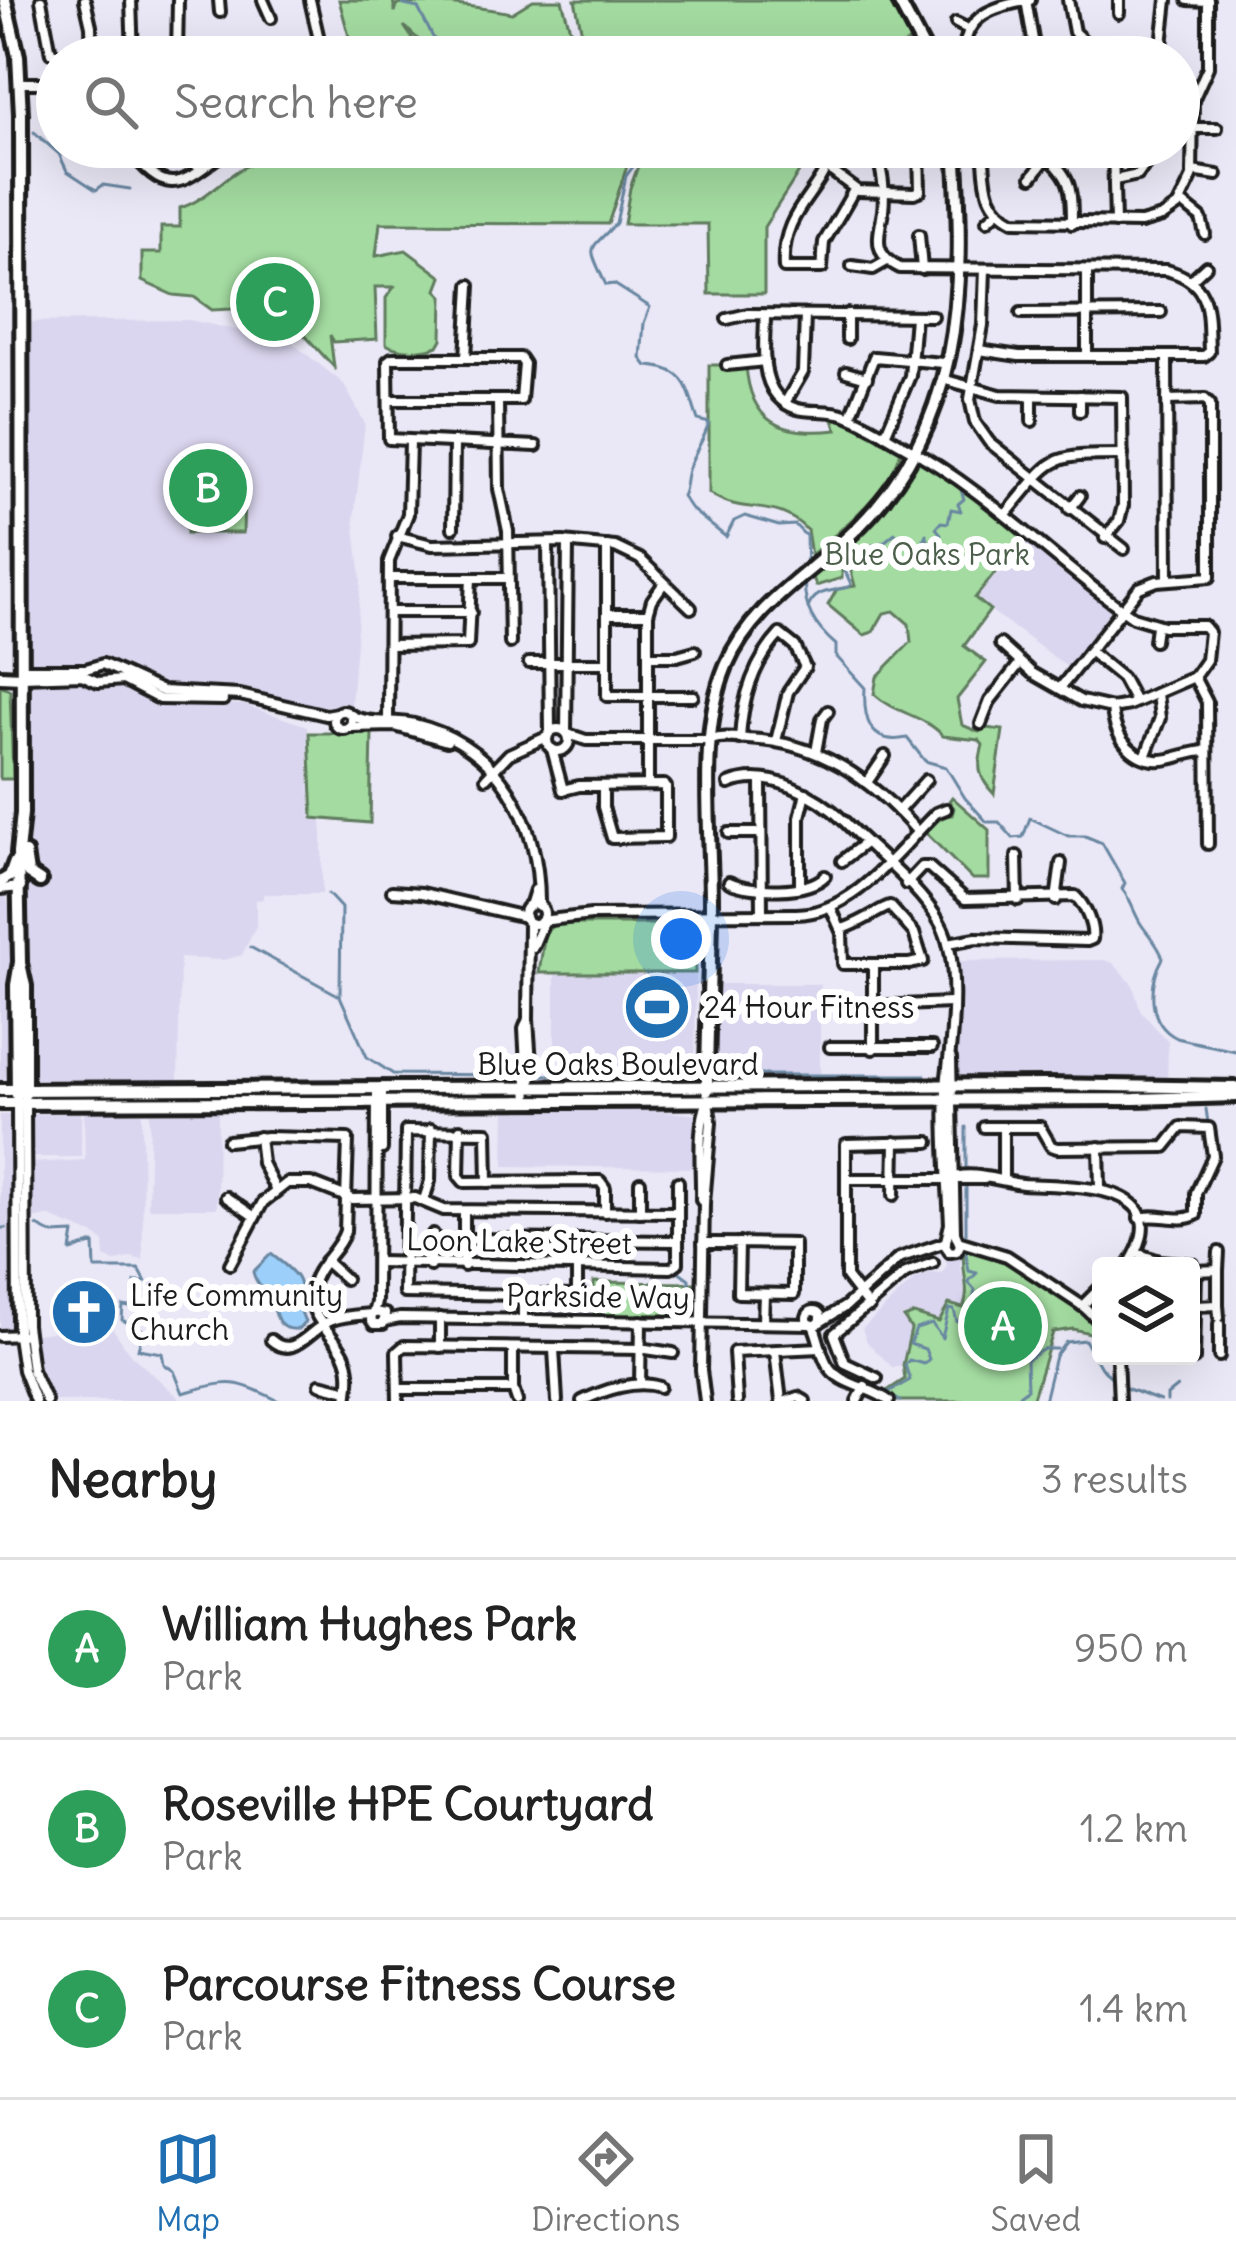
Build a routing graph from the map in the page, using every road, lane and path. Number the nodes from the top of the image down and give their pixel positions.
1 (5, 0) edge
2 (40, 0) edge
3 (85, 0) edge
4 (130, 0) edge
5 (178, 0) edge
6 (219, 0) edge
7 (263, 0) edge
8 (310, 0) edge
9 (902, 0) edge
10 (1028, 0) edge
11 (1068, 0) edge
12 (1119, 0) edge
13 (1167, 0) edge
14 (1189, 0) edge
15 (1208, 0) edge
16 (220, 12) dead end
17 (1119, 14) dead end
18 (271, 18) dead end
19 (956, 23) dead end
20 (968, 29) junction
21 (47, 36) edge
22 (92, 36) edge
23 (132, 36) edge
24 (177, 36) edge
25 (318, 36) edge
26 (920, 36) edge
27 (967, 36) edge
28 (1033, 36) edge
29 (1077, 36) edge
30 (1163, 36) edge
31 (21, 83) junction
32 (36, 83) edge
33 (1200, 87) edge
34 (1200, 128) edge
35 (1217, 128) dead end
36 (144, 168) edge
37 (203, 168) edge
38 (825, 168) edge
39 (827, 168) edge
40 (880, 168) edge
41 (920, 168) edge
42 (952, 168) edge
43 (984, 168) edge
44 (1039, 168) edge
45 (1058, 168) edge
46 (1114, 168) edge
47 (1143, 168) edge
48 (1192, 168) edge
49 (200, 170) joint
50 (1192, 171) junction
51 (1217, 175) dead end
52 (1032, 178) dead end
53 (1115, 180) junction
54 (854, 190) junction
55 (883, 192) junction
56 (1181, 202) junction
57 (998, 211) junction
58 (987, 221) dead end
59 (1072, 224) junction
60 (1114, 224) junction
61 (1205, 234) dead end
62 (919, 235) dead end
63 (887, 261) junction
64 (852, 266) dead end
65 (1206, 266) dead end
66 (922, 269) junction
67 (954, 269) junction
68 (985, 269) junction
69 (1087, 270) junction
70 (1191, 280) junction
71 (470, 285) dead end
72 (1021, 313) dead end
73 (1087, 313) junction
74 (1161, 313) dead end
75 (847, 314) junction
76 (765, 315) junction
77 (805, 315) junction
78 (932, 316) dead end
79 (915, 317) junction
80 (727, 319) dead end
81 (847, 339) dead end
82 (980, 350) junction
83 (1087, 356) junction
84 (1167, 356) junction
85 (466, 358) junction
86 (913, 358) junction
87 (765, 362) junction
88 (943, 363) junction
89 (727, 365) dead end
90 (846, 371) dead end
91 (867, 378) junction
92 (946, 380) junction
93 (971, 388) junction
94 (1032, 396) junction
95 (1080, 396) junction
96 (389, 400) junction
97 (498, 400) junction
98 (1167, 400) junction
99 (785, 403) junction
100 (1080, 411) dead end
101 (850, 416) junction
102 (1032, 421) dead end
103 (885, 435) junction
104 (410, 442) junction
105 (454, 442) junction
106 (498, 442) junction
107 (536, 446) dead end
108 (912, 450) junction
109 (1124, 455) junction
110 (1034, 480) junction
111 (1080, 496) dead end
112 (1070, 509) junction
113 (1006, 514) junction
114 (453, 528) dead end
115 (397, 536) junction
116 (1105, 538) junction
117 (548, 543) junction
118 (568, 543) junction
119 (508, 544) junction
120 (607, 546) junction
121 (1124, 550) dead end
122 (389, 578) junction
123 (471, 578) junction
124 (508, 578) junction
125 (1168, 580) junction
126 (664, 583) junction
127 (691, 608) dead end
128 (1122, 609) junction
129 (389, 612) junction
130 (471, 612) junction
131 (608, 614) junction
132 (648, 614) junction
133 (1156, 626) junction
134 (1154, 641) dead end
135 (510, 644) dead end
136 (1000, 644) dead end
137 (389, 645) junction
138 (695, 651) dead end
139 (1089, 651) junction
140 (649, 656) junction
141 (530, 663) dead end
142 (548, 663) junction
143 (568, 663) junction
144 (608, 663) junction
145 (1020, 663) junction
146 (94, 666) junction
147 (106, 666) junction
148 (0, 673) edge
149 (22, 673) junction
150 (1194, 677) junction
151 (93, 678) junction
152 (105, 681) junction
153 (1061, 687) junction
154 (170, 693) junction
155 (212, 694) junction
156 (1156, 694) junction
157 (648, 696) junction
158 (692, 696) dead end
159 (182, 699) junction
160 (1135, 702) junction
161 (1112, 708) junction
162 (828, 711) dead end
163 (351, 715) junction
164 (336, 718) junction
165 (388, 720) junction
166 (981, 724) dead end
167 (349, 727) junction
168 (740, 739) junction
169 (566, 740) junction
170 (648, 740) junction
171 (708, 740) junction
172 (550, 741) junction
173 (776, 741) junction
174 (1208, 751) junction
175 (816, 752) junction
176 (886, 756) dead end
177 (1144, 757) junction
178 (558, 764) junction
179 (490, 774) junction
180 (926, 780) dead end
181 (761, 781) junction
182 (868, 781) junction
183 (729, 784) dead end
184 (648, 785) junction
185 (603, 786) junction
186 (806, 793) junction
187 (946, 809) dead end
188 (898, 811) junction
189 (917, 831) junction
190 (729, 832) dead end
191 (761, 833) junction
192 (866, 843) junction
193 (1208, 844) dead end
194 (21, 853) junction
195 (1017, 856) dead end
196 (842, 861) dead end
197 (885, 863) junction
198 (1061, 863) dead end
199 (825, 876) dead end
200 (40, 881) dead end
201 (21, 882) junction
202 (729, 882) dead end
203 (906, 884) junction
204 (0, 886) edge
205 (761, 887) junction
206 (800, 887) junction
207 (392, 891) dead end
208 (1018, 900) junction
209 (1056, 900) junction
210 (832, 908) junction
211 (21, 912) junction
212 (762, 914) junction
213 (536, 915) junction
214 (707, 915) junction
215 (841, 929) junction
216 (948, 943) junction
217 (20, 962) junction
218 (873, 964) junction
219 (529, 978) junction
220 (16, 985) junction
221 (830, 1000) dead end
222 (25, 1004) junction
223 (951, 1004) junction
224 (873, 1007) junction
225 (830, 1047) dead end
226 (932, 1047) dead end
227 (873, 1049) junction
228 (17, 1062) junction
229 (951, 1085) junction
230 (0, 1088) edge
231 (202, 1091) junction
232 (1236, 1092) edge
233 (528, 1095) junction
234 (708, 1095) junction
235 (21, 1096) junction
236 (379, 1096) junction
237 (951, 1100) junction
238 (144, 1102) junction
239 (0, 1103) edge
240 (984, 1127) dead end
241 (1003, 1127) junction
242 (431, 1129) junction
243 (460, 1130) junction
244 (259, 1138) junction
245 (228, 1141) dead end
246 (895, 1142) junction
247 (929, 1142) dead end
248 (1099, 1147) junction
249 (846, 1179) junction
250 (963, 1179) junction
251 (894, 1180) junction
252 (1003, 1180) junction
253 (488, 1182) junction
254 (640, 1182) dead end
255 (678, 1182) dead end
256 (1100, 1187) junction
257 (275, 1189) junction
258 (894, 1195) dead end
259 (347, 1196) junction
260 (226, 1197) dead end
261 (380, 1197) junction
262 (403, 1197) junction
263 (424, 1200) junction
264 (464, 1211) junction
265 (605, 1212) junction
266 (640, 1212) junction
267 (678, 1212) junction
268 (255, 1217) junction
269 (1139, 1218) junction
270 (433, 1234) dead end
271 (464, 1239) junction
272 (678, 1240) junction
273 (703, 1243) junction
274 (739, 1243) junction
275 (952, 1243) junction
276 (1219, 1252) dead end
277 (1136, 1253) junction
278 (1134, 1257) edge
279 (1141, 1257) edge
280 (325, 1261) junction
281 (379, 1262) junction
282 (402, 1262) junction
283 (934, 1263) dead end
284 (230, 1264) dead end
285 (430, 1266) junction
286 (464, 1266) junction
287 (578, 1268) junction
288 (1218, 1270) junction
289 (1200, 1271) edge
290 (345, 1279) dead end
291 (764, 1294) junction
292 (525, 1295) junction
293 (857, 1295) junction
294 (1092, 1297) edge
295 (1218, 1305) junction
296 (869, 1307) junction
297 (1084, 1307) junction
298 (1200, 1309) edge
299 (1092, 1315) edge
300 (378, 1316) junction
301 (440, 1318) junction
302 (525, 1319) junction
303 (817, 1320) junction
304 (641, 1321) junction
305 (702, 1322) junction
306 (764, 1322) junction
307 (321, 1325) junction
308 (23, 1335) junction
309 (0, 1336) edge
310 (271, 1340) dead end
311 (1219, 1340) junction
312 (1200, 1342) edge
313 (440, 1347) junction
314 (513, 1348) junction
315 (554, 1348) junction
316 (821, 1348) junction
317 (641, 1349) junction
318 (775, 1351) junction
319 (674, 1353) dead end
320 (1219, 1356) dead end
321 (1118, 1365) edge
322 (877, 1378) dead end
323 (320, 1384) dead end
324 (640, 1384) junction
325 (865, 1386) junction
326 (661, 1387) dead end
327 (398, 1389) junction
328 (512, 1389) junction
329 (348, 1396) edge
330 (444, 1396) edge
331 (1119, 1396) edge
332 (34, 1401) edge
333 (46, 1401) edge
334 (398, 1401) edge
335 (517, 1401) edge
336 (557, 1401) edge
337 (582, 1401) edge
338 (705, 1401) edge
339 (737, 1401) edge
340 (783, 1401) edge
341 (805, 1401) edge
342 (857, 1401) edge
343 (889, 1401) edge

1 - 31 main road
2 - 21 street
3 - 22 street
4 - 23 street
5 - 24 street
6 - 16 street
7 - 18 street
8 - 25 street
9 - 26 main road
10 - 20 street
10 - 28 street
11 - 29 street
12 - 17 street
13 - 30 street
14 - 15 street
15 - 33 street
19 - 20 street
20 - 27 street
31 - 32 street
31 - 149 main road
34 - 35 street
36 - 49 street
37 - 49 street
38 - 54 street
39 - 54 street
40 - 55 street
41 - 55 street
42 - 67 main road
43 - 57 street
44 - 52 street
45 - 59 street
46 - 53 street
47 - 53 street
48 - 50 street
50 - 51 street
50 - 56 street
53 - 60 street
54 - 55 street
55 - 63 street
56 - 60 street
56 - 61 street
57 - 58 street
57 - 59 street
59 - 60 street
62 - 66 street
63 - 64 street
63 - 66 street
65 - 70 street
66 - 67 street
67 - 68 street
67 - 88 main road
67 - 92 main road
68 - 69 street
68 - 82 street
69 - 70 street
69 - 73 street
70 - 84 street
71 - 85 street
72 - 73 street
73 - 74 street
73 - 83 street
75 - 77 street
75 - 79 street
75 - 81 street
76 - 77 street
76 - 80 street
76 - 87 street
77 - 99 street
78 - 79 street
79 - 86 street
82 - 83 street
82 - 93 street
83 - 84 street
84 - 98 street
85 - 96 street
85 - 97 street
86 - 88 street
86 - 91 street
86 - 103 street
87 - 89 street
87 - 99 street
88 - 108 main road
90 - 91 street
91 - 101 street
92 - 93 street
92 - 108 main road
93 - 94 street
93 - 110 street
94 - 95 street
94 - 102 street
95 - 100 street
95 - 109 street
96 - 97 street
96 - 104 street
97 - 106 street
98 - 125 street
98 - 125 street
99 - 101 street
101 - 103 street
103 - 108 street
104 - 105 street
104 - 115 street
105 - 106 street
105 - 114 street
106 - 107 street
106 - 119 street
108 - 113 street
108 - 171 main road
109 - 110 street
109 - 116 street
110 - 112 street
110 - 113 street
111 - 112 street
112 - 116 street
113 - 128 street
115 - 119 street
115 - 122 street
116 - 121 street
117 - 118 street
117 - 119 street
117 - 142 street
118 - 120 street
118 - 143 street
119 - 124 street
120 - 126 street
120 - 131 street
122 - 123 street
122 - 129 street
123 - 124 street
123 - 130 street
124 - 135 street
125 - 128 street
126 - 127 street
126 - 132 street
128 - 133 street
128 - 139 street
129 - 130 street
129 - 137 street
130 - 137 street
131 - 132 street
131 - 144 street
132 - 140 street
133 - 134 street
133 - 150 street
136 - 145 street
137 - 165 street
138 - 140 street
139 - 153 street
139 - 160 street
140 - 157 street
141 - 142 street
142 - 143 street
142 - 172 street
143 - 144 street
143 - 169 street
144 - 157 street
145 - 153 street
145 - 166 street
146 - 147 street
146 - 149 street
146 - 151 street
147 - 152 street
147 - 154 street
148 - 149 main road
149 - 151 street
149 - 194 main road
150 - 156 street
150 - 174 street
151 - 152 street
152 - 159 street
153 - 161 street
154 - 155 street
154 - 159 street
155 - 159 street
155 - 164 street
156 - 160 street
156 - 177 street
157 - 158 street
157 - 170 street
159 - 164 street
160 - 161 street
161 - 177 street
162 - 175 street
163 - 164 street
163 - 165 street
163 - 167 street
164 - 167 street
165 - 179 street
167 - 179 street
168 - 171 street
168 - 173 street
168 - 173 street
169 - 170 street
169 - 172 street
169 - 172 street
169 - 178 street
170 - 171 street
170 - 184 street
171 - 214 main road
172 - 178 street
172 - 179 street
173 - 175 street
174 - 177 street
174 - 193 street
175 - 182 street
176 - 182 street
178 - 185 street
179 - 213 street
180 - 188 street
181 - 183 street
181 - 186 street
181 - 191 street
182 - 188 street
184 - 185 street
184 - 185 street
186 - 192 street
186 - 206 street
187 - 189 street
188 - 189 street
189 - 197 street
190 - 191 street
191 - 205 street
192 - 196 street
192 - 197 street
194 - 200 main road
194 - 201 main road
194 - 204 main road
195 - 208 street
197 - 203 street
197 - 210 street
198 - 209 street
199 - 206 street
201 - 204 street
201 - 211 main road
202 - 205 street
203 - 208 street
203 - 216 street
204 - 211 main road
205 - 206 street
205 - 212 street
207 - 213 street
208 - 209 street
209 - 216 street
210 - 212 street
210 - 215 street
211 - 217 main road
212 - 214 street
213 - 214 street
213 - 219 street
213 - 219 street
214 - 234 main road
215 - 218 street
215 - 218 street
216 - 223 street
217 - 220 main road
217 - 222 main road
218 - 224 street
219 - 233 street
220 - 222 main road
220 - 228 main road
221 - 224 street
222 - 235 main road
223 - 224 street
223 - 229 street
224 - 227 street
225 - 227 street
226 - 227 street
228 - 230 main road
228 - 235 main road
229 - 232 main road, Blue Oaks Boulevard
229 - 234 main road, Blue Oaks Boulevard
229 - 237 street
230 - 235 main road, Blue Oaks Boulevard
231 - 235 main road, Blue Oaks Boulevard
231 - 236 main road, Blue Oaks Boulevard
231 - 238 main road
232 - 237 main road, Blue Oaks Boulevard
233 - 234 main road, Blue Oaks Boulevard
233 - 236 main road, Blue Oaks Boulevard
234 - 237 main road, Blue Oaks Boulevard
234 - 273 street
235 - 238 main road, Blue Oaks Boulevard
235 - 239 main road, Blue Oaks Boulevard
235 - 308 street
236 - 238 main road, Blue Oaks Boulevard
236 - 261 street
237 - 250 street
237 - 250 street
240 - 241 street
241 - 248 street
241 - 252 street
242 - 243 street
242 - 262 street
242 - 263 street
243 - 253 street
243 - 253 street
244 - 245 street
244 - 257 street
244 - 259 street
246 - 247 street
246 - 249 street
246 - 251 street
248 - 256 street
248 - 269 street
249 - 251 street
249 - 293 street
250 - 251 street
250 - 252 street
250 - 275 street
250 - 275 street
251 - 258 street
252 - 256 street
253 - 265 street
254 - 266 street
255 - 267 street
256 - 269 street
257 - 259 street
257 - 268 street
259 - 261 street
259 - 280 street
260 - 268 street
261 - 262 street
261 - 281 street
262 - 263 street
262 - 282 street
263 - 264 street
264 - 265 street
264 - 271 street
265 - 266 street
266 - 267 street
267 - 272 street
268 - 284 street
269 - 277 street
270 - 285 street
271 - 272 street
271 - 286 street
272 - 287 street, Loon Lake Street
273 - 274 street
273 - 305 street
274 - 291 street
274 - 291 street
275 - 293 street, Parkside Way
275 - 297 street, Parkside Way
276 - 288 street
277 - 278 street
277 - 279 street
280 - 290 street
280 - 307 street
281 - 282 street, Loon Lake Street
281 - 300 street
282 - 285 street, Loon Lake Street
282 - 292 street
283 - 296 street
285 - 286 street, Loon Lake Street
286 - 287 street, Loon Lake Street
287 - 292 street
288 - 289 street
288 - 295 street
291 - 306 street
292 - 302 street
293 - 296 street
293 - 303 street, Parkside Way
294 - 297 street
295 - 298 street
295 - 311 street
296 - 322 street
297 - 299 street, Parkside Way
300 - 301 street, Parkside Way
300 - 307 street, Parkside Way
301 - 302 street, Parkside Way
301 - 313 street
302 - 304 street, Parkside Way
303 - 306 street, Parkside Way
303 - 316 street
304 - 305 street, Parkside Way
304 - 317 street
305 - 306 street, Parkside Way
305 - 338 street
307 - 310 street
307 - 329 street
308 - 309 street
308 - 332 street
308 - 333 street
311 - 312 street
311 - 320 street
313 - 314 street
313 - 327 street
314 - 315 street
314 - 328 street
315 - 317 street
315 - 336 street
316 - 318 street
316 - 325 street
317 - 319 street
317 - 324 street
318 - 339 street
318 - 340 street
321 - 331 street
323 - 329 street
324 - 326 street
324 - 337 street
325 - 342 street
325 - 343 street
327 - 330 street
327 - 334 street
328 - 330 street
328 - 335 street
340 - 341 street

